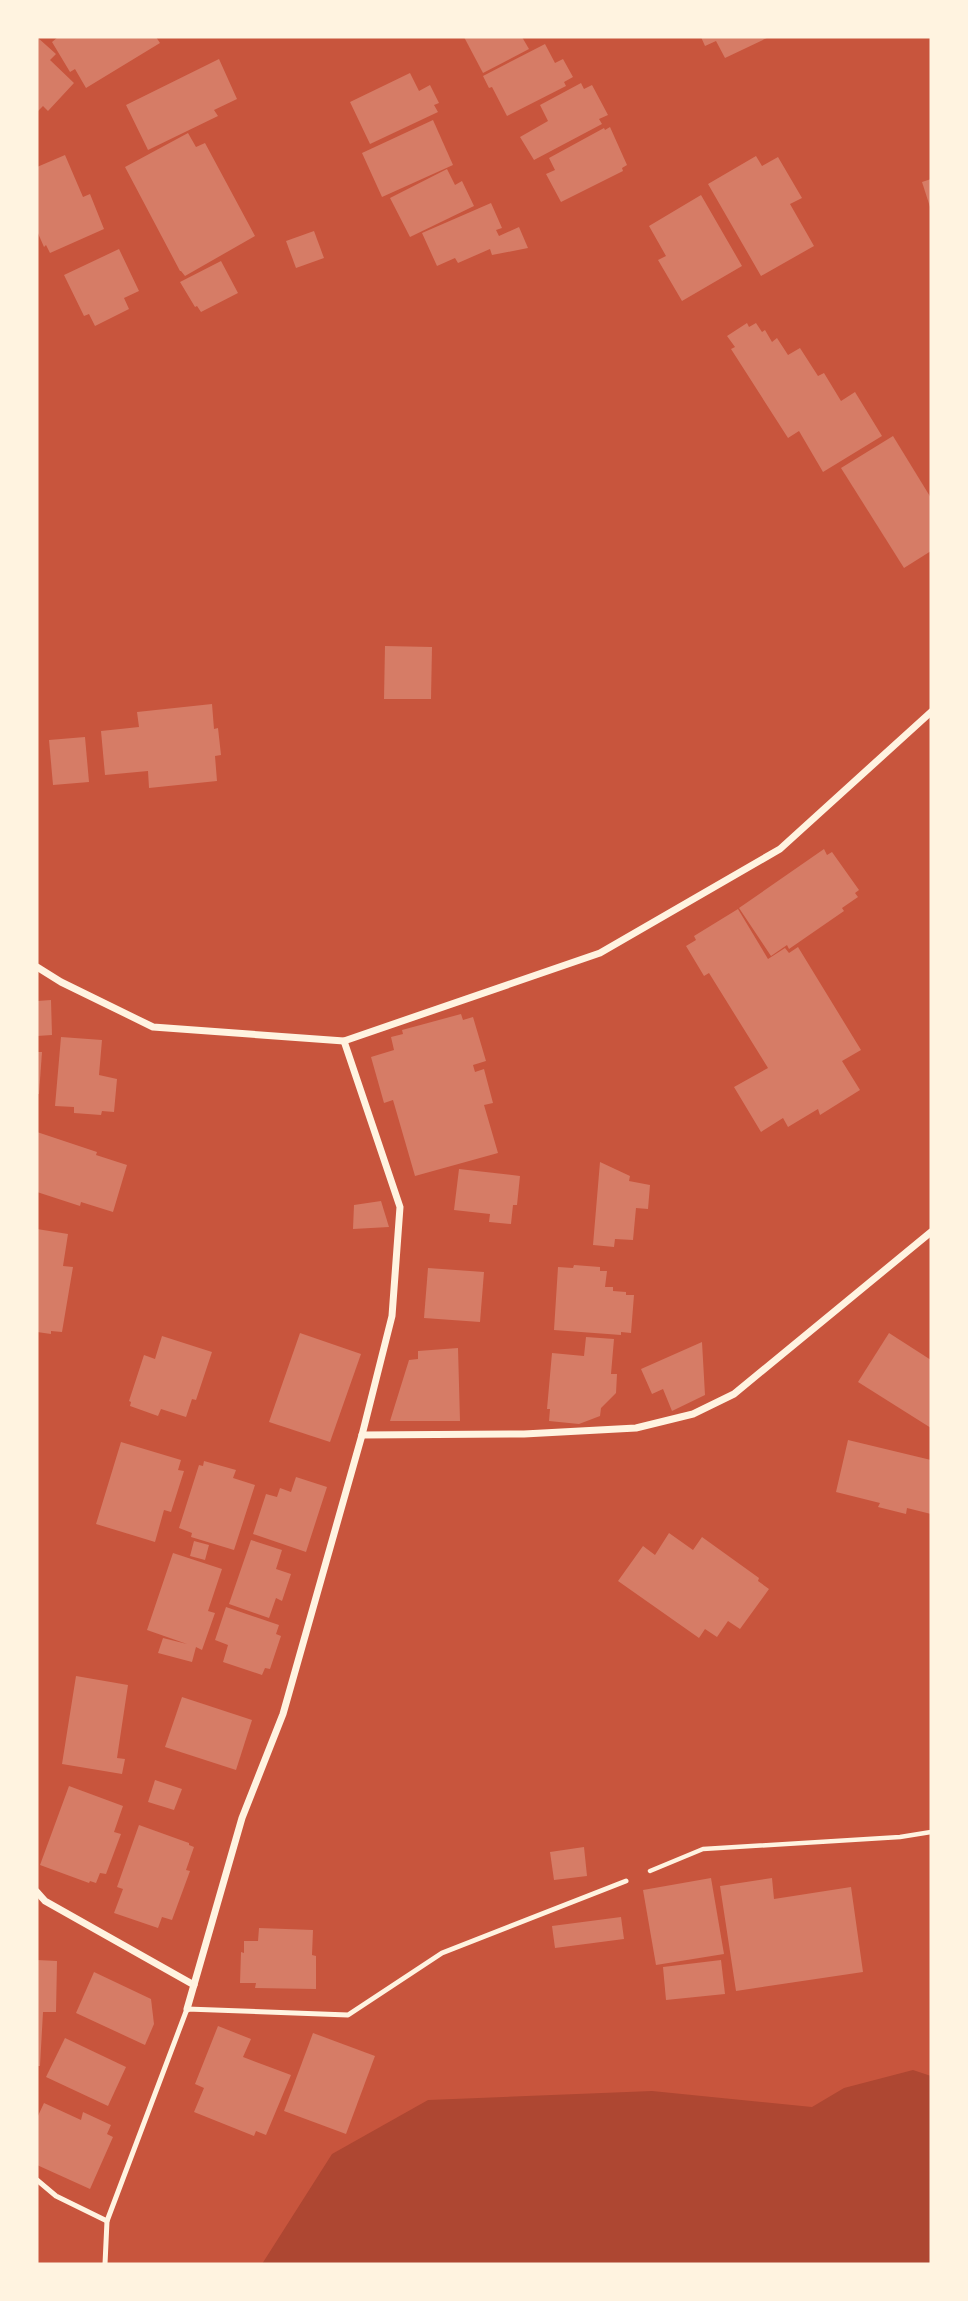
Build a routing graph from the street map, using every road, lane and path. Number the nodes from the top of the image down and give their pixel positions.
1 (931, 712) edge
2 (37, 967) edge
3 (344, 1041) junction
4 (931, 1232) edge
5 (362, 1435) junction
6 (931, 1832) edge
7 (626, 1881) joint
8 (37, 1892) edge
9 (194, 1985) junction
10 (187, 2009) junction
11 (37, 2180) edge
12 (107, 2221) junction
13 (105, 2264) edge

1 - 3 street
2 - 3 street
3 - 5 street
4 - 5 street
5 - 9 street
6 - 7 path
7 - 10 lane
8 - 9 street
9 - 10 street
10 - 12 lane
11 - 12 lane
12 - 13 lane

